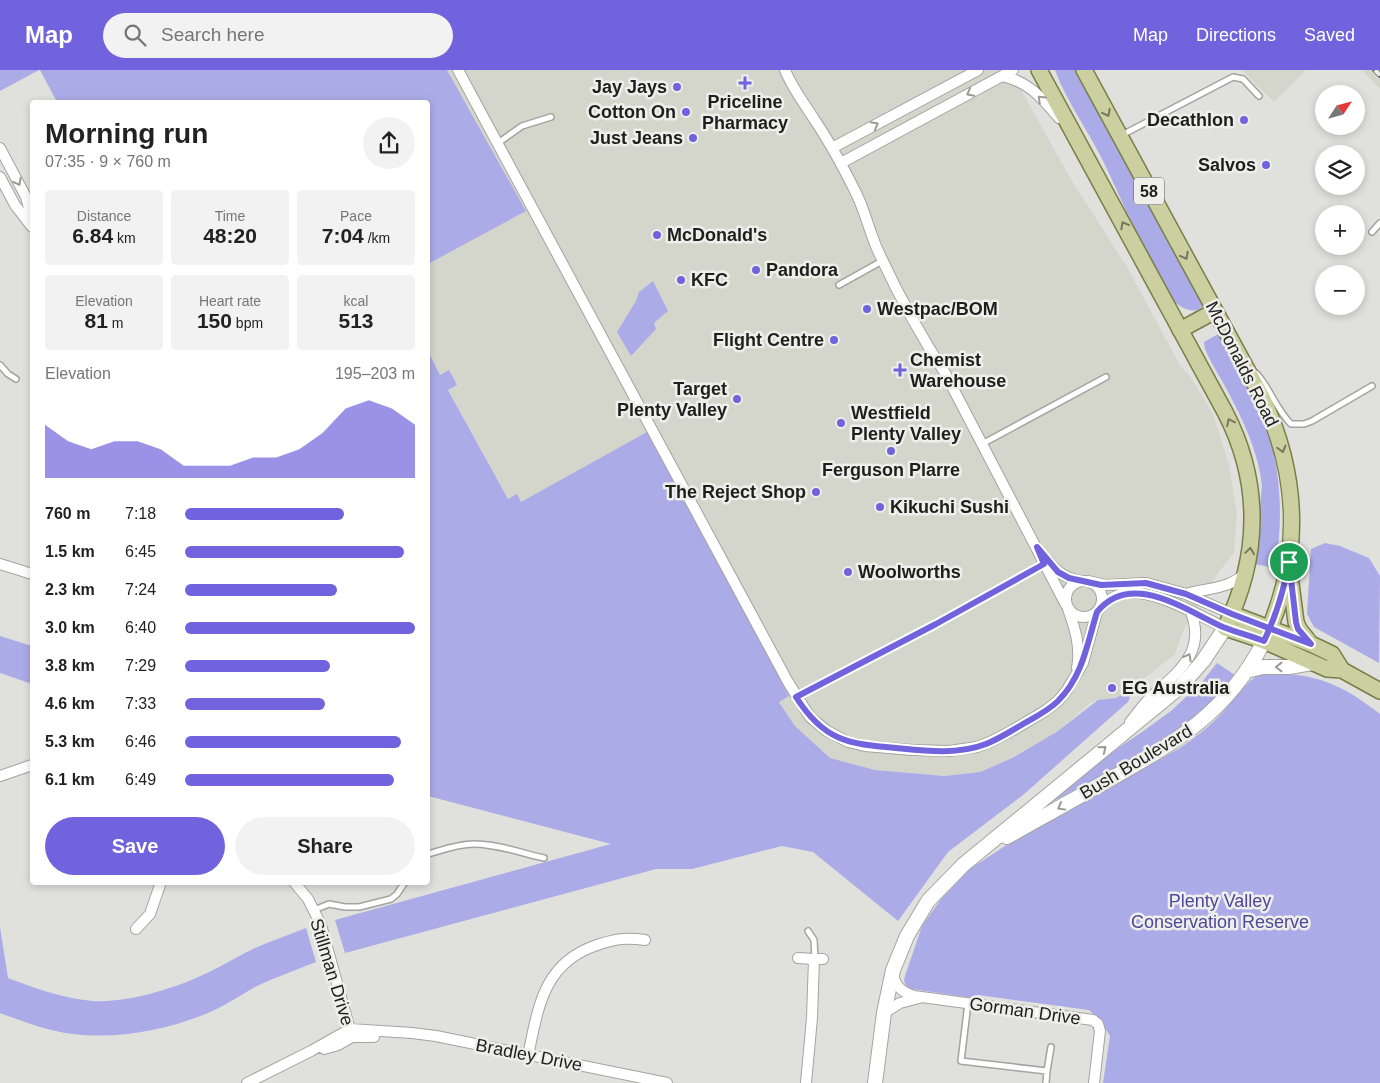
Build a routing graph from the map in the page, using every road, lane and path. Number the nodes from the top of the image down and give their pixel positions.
1 (458, 70) edge
2 (785, 70) edge
3 (1013, 70) edge
4 (1039, 70) edge
5 (1084, 70) edge
6 (974, 71) edge
7 (1002, 76) junction
8 (1258, 96) dead end
9 (551, 117) dead end
10 (1074, 133) junction
11 (1120, 136) junction
12 (497, 143) junction
13 (0, 148) edge
14 (832, 148) junction
15 (841, 164) junction
16 (0, 177) edge
17 (30, 212) edge
18 (1380, 223) edge
19 (30, 224) edge
20 (1372, 232) dead end
21 (883, 261) junction
22 (839, 285) dead end
23 (1215, 311) junction
24 (1180, 330) junction
25 (1241, 359) junction
26 (0, 364) edge
27 (2, 373) edge
28 (1106, 377) dead end
29 (16, 379) dead end
30 (1372, 386) dead end
31 (981, 444) junction
32 (1037, 547) junction
33 (1289, 562) junction
34 (0, 564) edge
35 (1044, 564) junction
36 (1247, 571) junction
37 (30, 573) edge
38 (1084, 581) junction
39 (1186, 594) junction
40 (1067, 606) junction
41 (1099, 609) junction
42 (1191, 612) junction
43 (1228, 621) junction
44 (1267, 634) junction
45 (1311, 644) junction
46 (1312, 663) junction
47 (1342, 670) junction
48 (1246, 671) junction
49 (1071, 683) junction
50 (1380, 691) edge
51 (796, 697) junction
52 (1122, 733) junction
53 (30, 766) edge
54 (0, 776) edge
55 (980, 852) junction
56 (430, 853) edge
57 (544, 858) dead end
58 (159, 885) edge
59 (296, 885) edge
60 (403, 885) edge
61 (314, 910) junction
62 (136, 929) dead end
63 (808, 931) dead end
64 (645, 940) dead end
65 (798, 958) dead end
66 (817, 959) junction
67 (893, 970) junction
68 (922, 998) junction
69 (968, 1003) junction
70 (884, 1013) junction
71 (351, 1033) junction
72 (1051, 1047) dead end
73 (528, 1056) junction
74 (1047, 1072) junction
75 (247, 1083) edge
76 (667, 1083) edge
77 (806, 1083) edge
78 (875, 1083) edge
79 (1046, 1083) edge
80 (1094, 1083) edge

1 - 12 street
2 - 14 street
3 - 7 street
4 - 10 main road, McDonalds Road / 58
5 -> 11 main road, McDonalds Road / 58
14 -> 6 street
10 -> 7 street
7 -> 15 street
8 - 11 lane
9 - 12 lane
24 -> 10 main road, McDonalds Road / 58
11 -> 23 main road, McDonalds Road / 58
12 - 51 street
13 -> 17 street
14 - 15 street
15 - 21 street
16 - 19 street
18 - 20 lane
21 - 22 lane
21 - 31 street
23 - 24 main road
23 - 25 main road, McDonalds Road / 58
36 -> 24 main road, McDonalds Road / 58
25 - 30 lane
25 -> 33 main road, McDonalds Road / 58
26 - 27 lane
27 - 29 lane
28 - 31 lane
31 - 32 street
32 - 35 street
32 - 38 street
33 - 44 main road, McDonalds Road / 58
33 - 45 main road, 58
34 - 37 street
35 - 40 street
35 - 51 lane
36 - 39 street
36 - 43 main road, McDonalds Road / 58
38 - 39 street
38 - 40 street
38 - 41 street
39 - 43 street
40 - 41 street
40 - 49 street
41 - 42 street
41 - 49 street
42 - 43 street
52 -> 42 street
43 - 44 main road, 58
43 - 52 main road, Bush Boulevard
44 - 45 main road, 58
44 - 46 main road, 58
44 - 48 main road, Bush Boulevard
45 - 47 main road, 58
46 - 47 main road, 58
46 -> 48 main road
47 - 50 main road, 58
48 -> 55 main road, Bush Boulevard
49 - 51 street
55 -> 52 main road, Bush Boulevard
53 - 54 street
55 - 67 main road, Bush Boulevard
56 - 57 lane
58 - 62 street
59 - 61 street, Stillman Drive
60 - 61 lane
61 - 71 street, Stillman Drive
63 - 66 lane
64 - 73 street
65 - 66 street
66 - 77 street
67 - 68 street
67 - 70 main road, Bush Boulevard
68 - 69 street, Gorman Drive
68 - 70 street
69 - 74 lane
69 - 80 street, Gorman Drive
70 - 78 main road, Bush Boulevard
71 - 73 street, Bradley Drive
71 - 75 street, Bradley Drive
72 - 74 lane
73 - 76 street, Bradley Drive
74 - 79 lane

